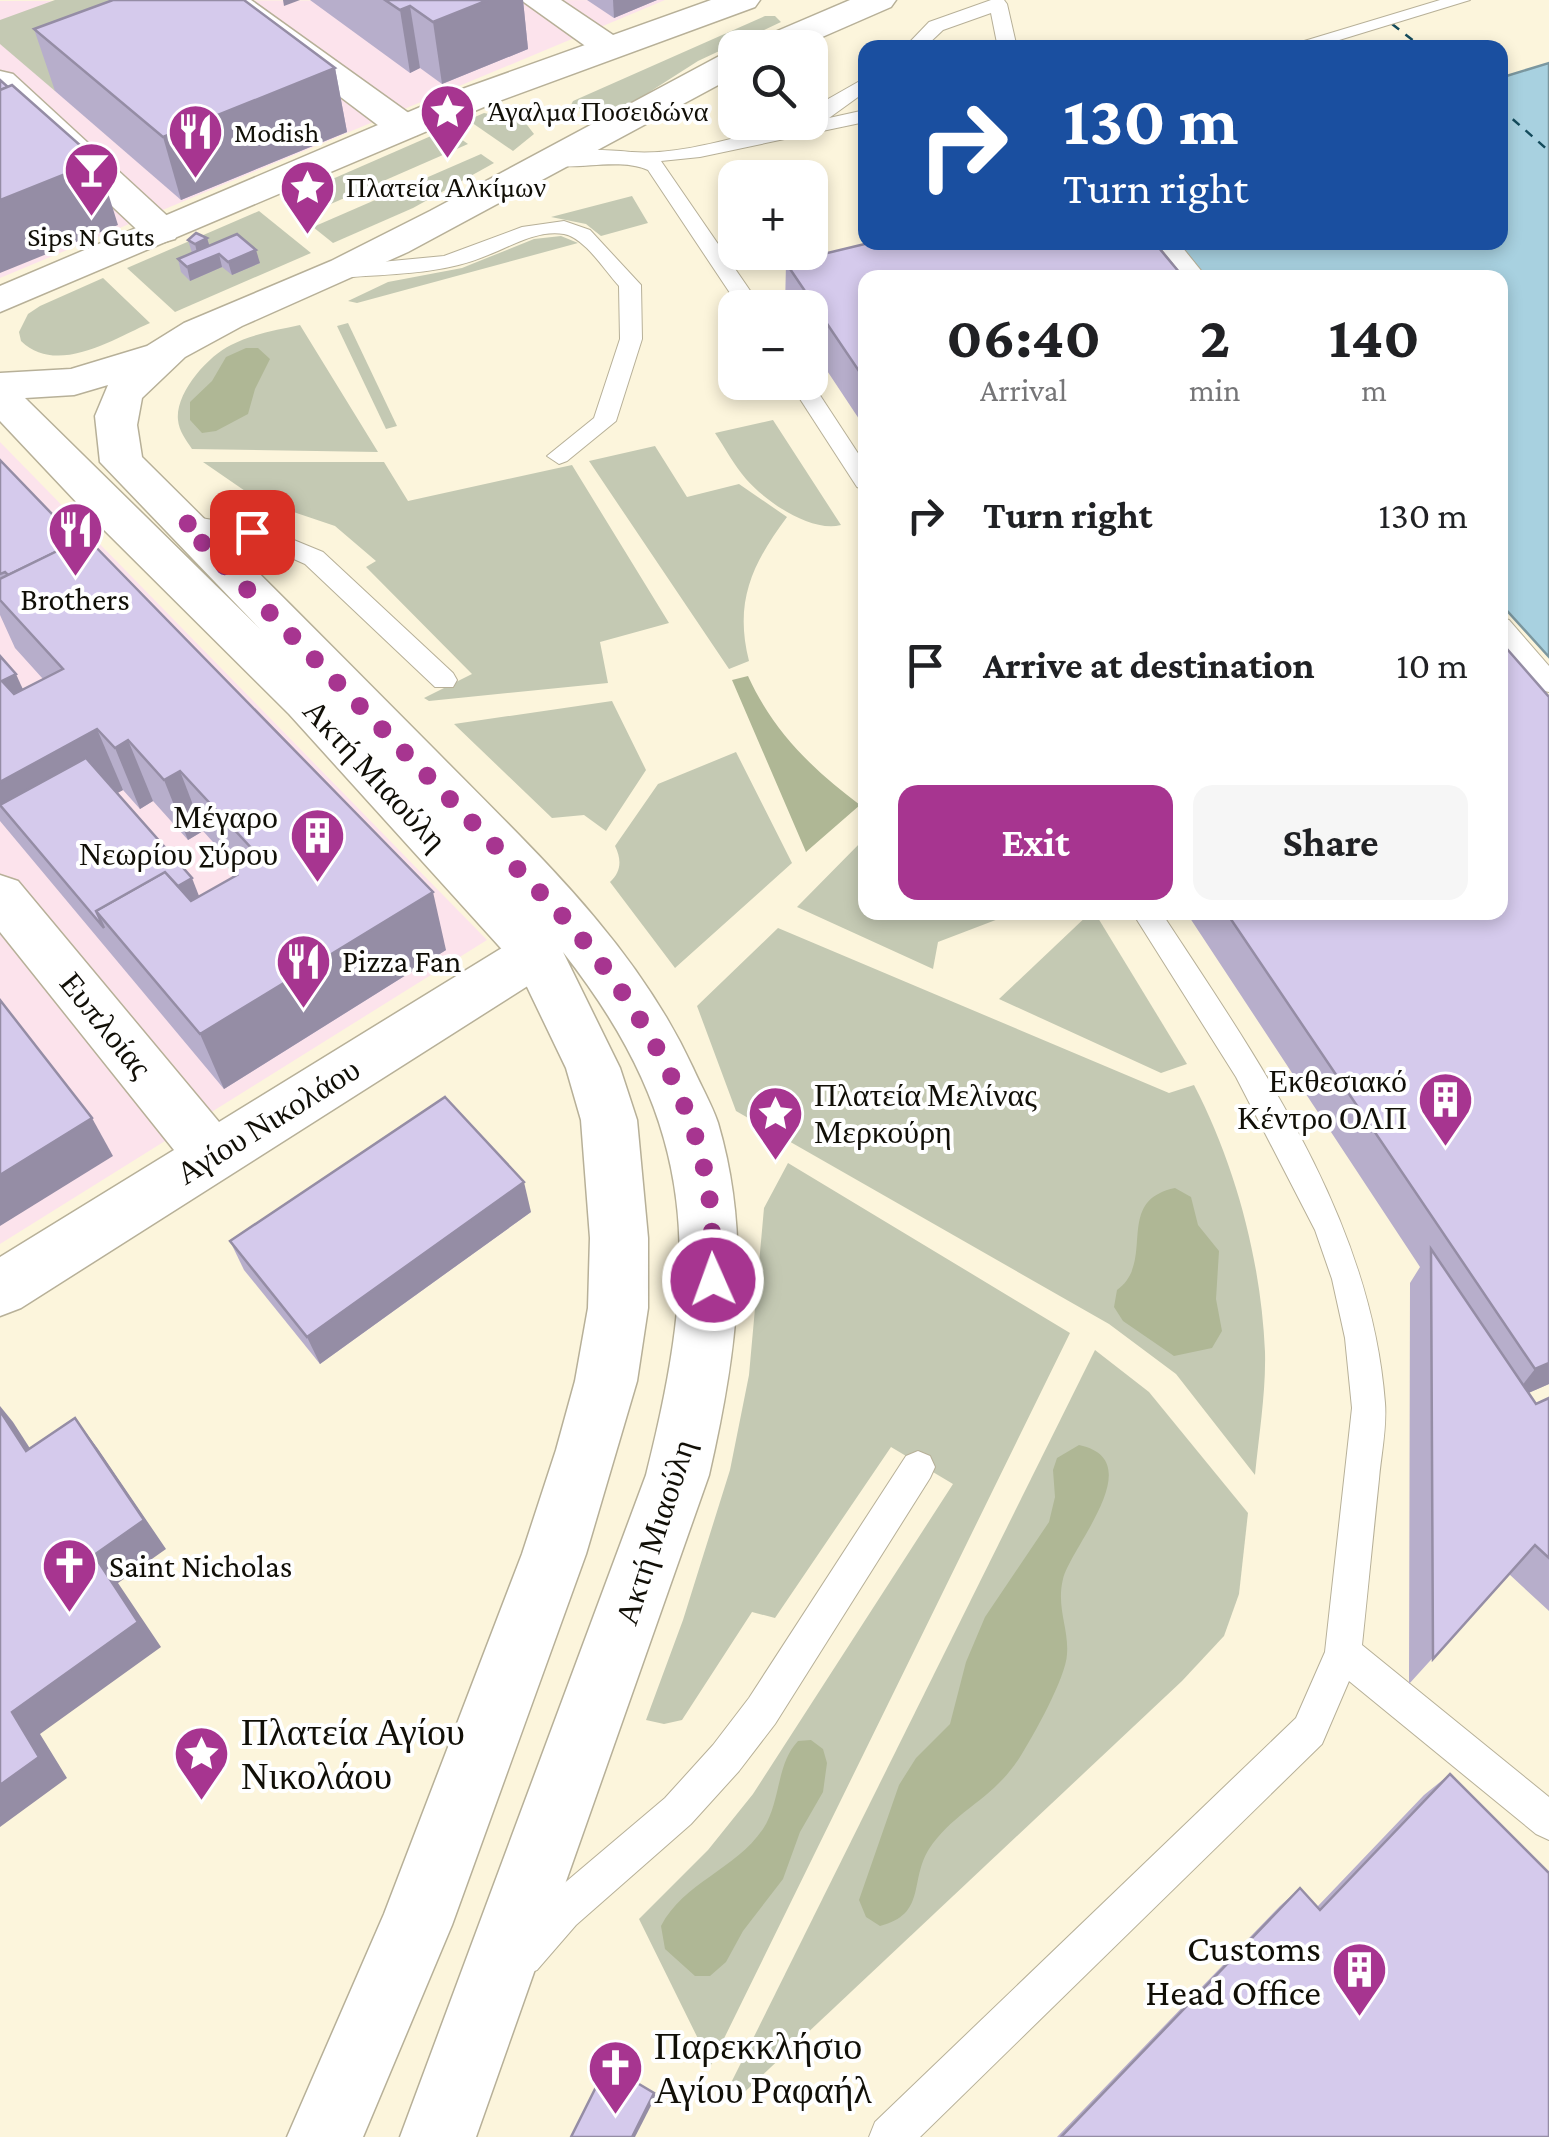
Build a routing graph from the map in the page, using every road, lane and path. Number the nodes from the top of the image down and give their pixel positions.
1 (229, 0) edge
2 (538, 0) edge
3 (743, 0) edge
4 (879, 0) edge
5 (1460, 0) edge
6 (808, 30) edge
7 (921, 40) edge
8 (1006, 40) edge
9 (1318, 40) edge
10 (610, 48) junction
11 (718, 72) edge
12 (0, 82) edge
13 (858, 88) edge
14 (478, 96) junction
15 (828, 107) edge
16 (858, 118) edge
17 (828, 124) edge
18 (404, 127) junction
19 (753, 140) edge
20 (638, 158) junction
21 (559, 162) junction
22 (162, 231) junction
23 (1173, 250) edge
24 (1190, 270) edge
25 (339, 272) junction
26 (738, 290) edge
27 (0, 300) edge
28 (163, 354) junction
29 (812, 400) edge
30 (5, 406) edge
31 (559, 456) dead end
32 (858, 471) edge
33 (183, 523) junction
34 (1508, 635) edge
35 (444, 680) dead end
36 (1549, 682) edge
37 (0, 895) edge
38 (1151, 920) edge
39 (536, 954) junction
40 (212, 1156) junction
41 (0, 1289) edge
42 (918, 1468) dead end
43 (1343, 1653) junction
44 (1549, 1821) edge
45 (488, 1996) junction
46 (324, 2137) edge
47 (438, 2137) edge
48 (890, 2137) edge

1 - 18 main road
2 - 10 main road
3 - 10 main road
4 - 6 main road
5 - 9 lane
7 - 8 lane
10 - 14 main road
11 - 21 main road, Ακτή Μιαούλη
12 - 22 main road
13 - 15 lane
14 - 18 main road
14 - 21 main road
16 - 17 lane
18 - 22 main road
19 - 20 lane
20 - 21 lane
20 - 26 lane
21 - 25 main road, Ακτή Μιαούλη
22 - 27 main road
23 - 24 lane
25 - 28 main road, Ακτή Μιαούλη
25 - 31 lane
28 - 30 main road, Ακτή Μιαούλη
28 - 33 main road, Ακτή Μιαούλη
29 - 32 lane
30 - 39 main road, Ακτή Μιαούλη
33 - 35 lane
33 - 45 main road, Ακτή Μιαούλη
34 - 36 lane
37 - 40 main road, Ευπλοίας
38 - 43 lane
39 - 40 main road, Αγίου Νικολάου
39 - 46 main road, Ακτή Μιαούλη
40 - 41 main road, Αγίου Νικολάου
42 - 45 lane
43 - 44 lane
43 - 48 lane
45 - 47 main road, Ακτή Μιαούλη

